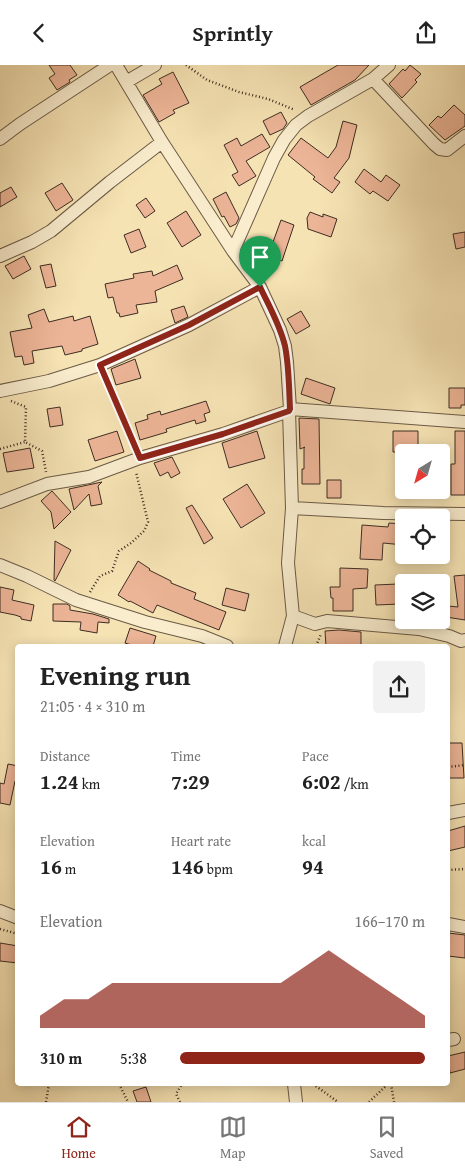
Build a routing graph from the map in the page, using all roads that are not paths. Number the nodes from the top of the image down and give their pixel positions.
1 (110, 65) edge
2 (116, 65) edge
3 (155, 65) edge
4 (389, 65) edge
5 (372, 79) junction
6 (126, 82) junction
7 (465, 136) edge
8 (0, 139) edge
9 (162, 142) junction
10 (233, 251) junction
11 (0, 256) edge
12 (260, 287) junction
13 (4, 396) edge
14 (290, 410) junction
15 (465, 422) edge
16 (0, 502) edge
17 (292, 508) junction
18 (465, 514) edge
19 (0, 565) edge
20 (293, 616) junction
21 (465, 640) edge
22 (222, 644) edge
23 (286, 644) edge
24 (465, 810) edge
25 (450, 813) edge
26 (0, 911) edge
27 (15, 917) edge
28 (450, 924) edge
29 (465, 927) edge
30 (294, 1086) edge
31 (296, 1102) edge

1 - 8 street
2 - 6 street
3 - 6 street
4 - 5 street
5 - 7 street
5 - 10 street
6 - 9 street
9 - 10 street
9 - 11 street
10 - 12 street
12 - 13 street
12 - 14 street
14 - 15 street
14 - 16 street
14 - 17 street
17 - 18 street
17 - 20 street
19 - 22 street
20 - 21 street
20 - 23 street
24 - 25 street
26 - 27 street
28 - 29 street
30 - 31 street

